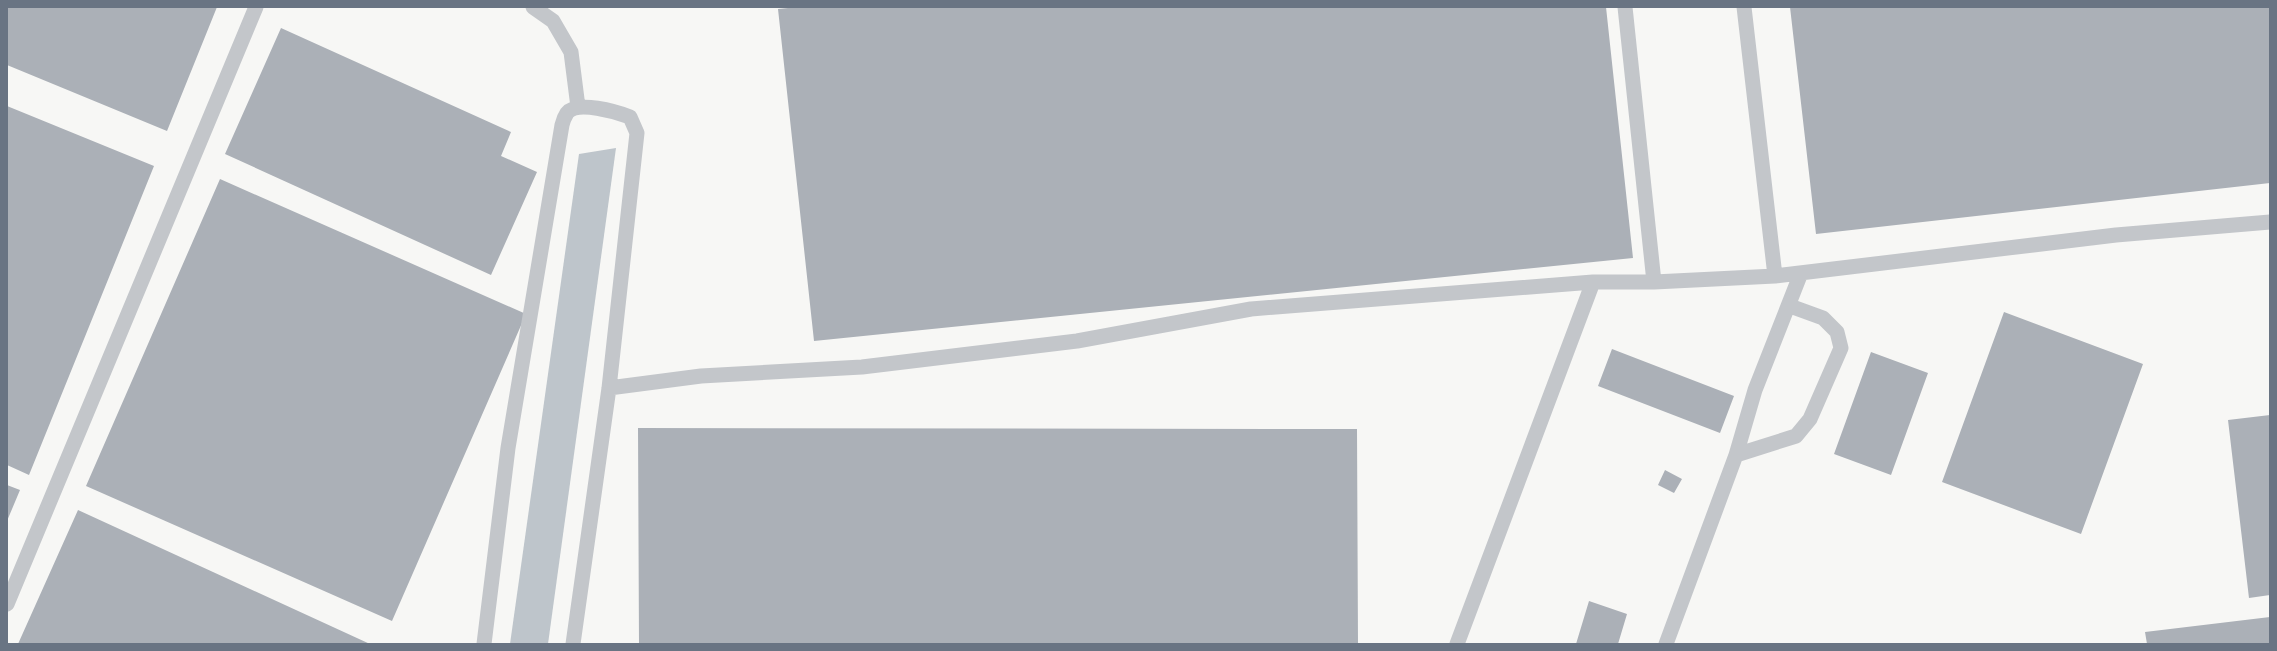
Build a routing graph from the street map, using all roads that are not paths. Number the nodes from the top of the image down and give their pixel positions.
1 (256, 7) edge
2 (533, 7) edge
3 (1625, 7) edge
4 (1744, 7) edge
5 (578, 107) junction
6 (2270, 222) edge
7 (1801, 273) junction
8 (1775, 276) junction
9 (1593, 282) junction
10 (1654, 282) junction
11 (1790, 306) junction
12 (609, 388) junction
13 (1736, 455) junction
14 (7, 604) edge
15 (484, 644) edge
16 (573, 644) edge
17 (1457, 644) edge
18 (1666, 644) edge

1 - 14 lane
2 - 5 lane
3 - 10 lane
4 - 8 lane
5 - 12 lane
5 - 15 lane
6 - 7 lane
7 - 8 lane
7 - 11 lane
8 - 10 lane
9 - 10 lane
9 - 12 lane
9 - 17 lane
11 - 13 lane
11 - 13 lane
12 - 16 lane
13 - 18 lane

